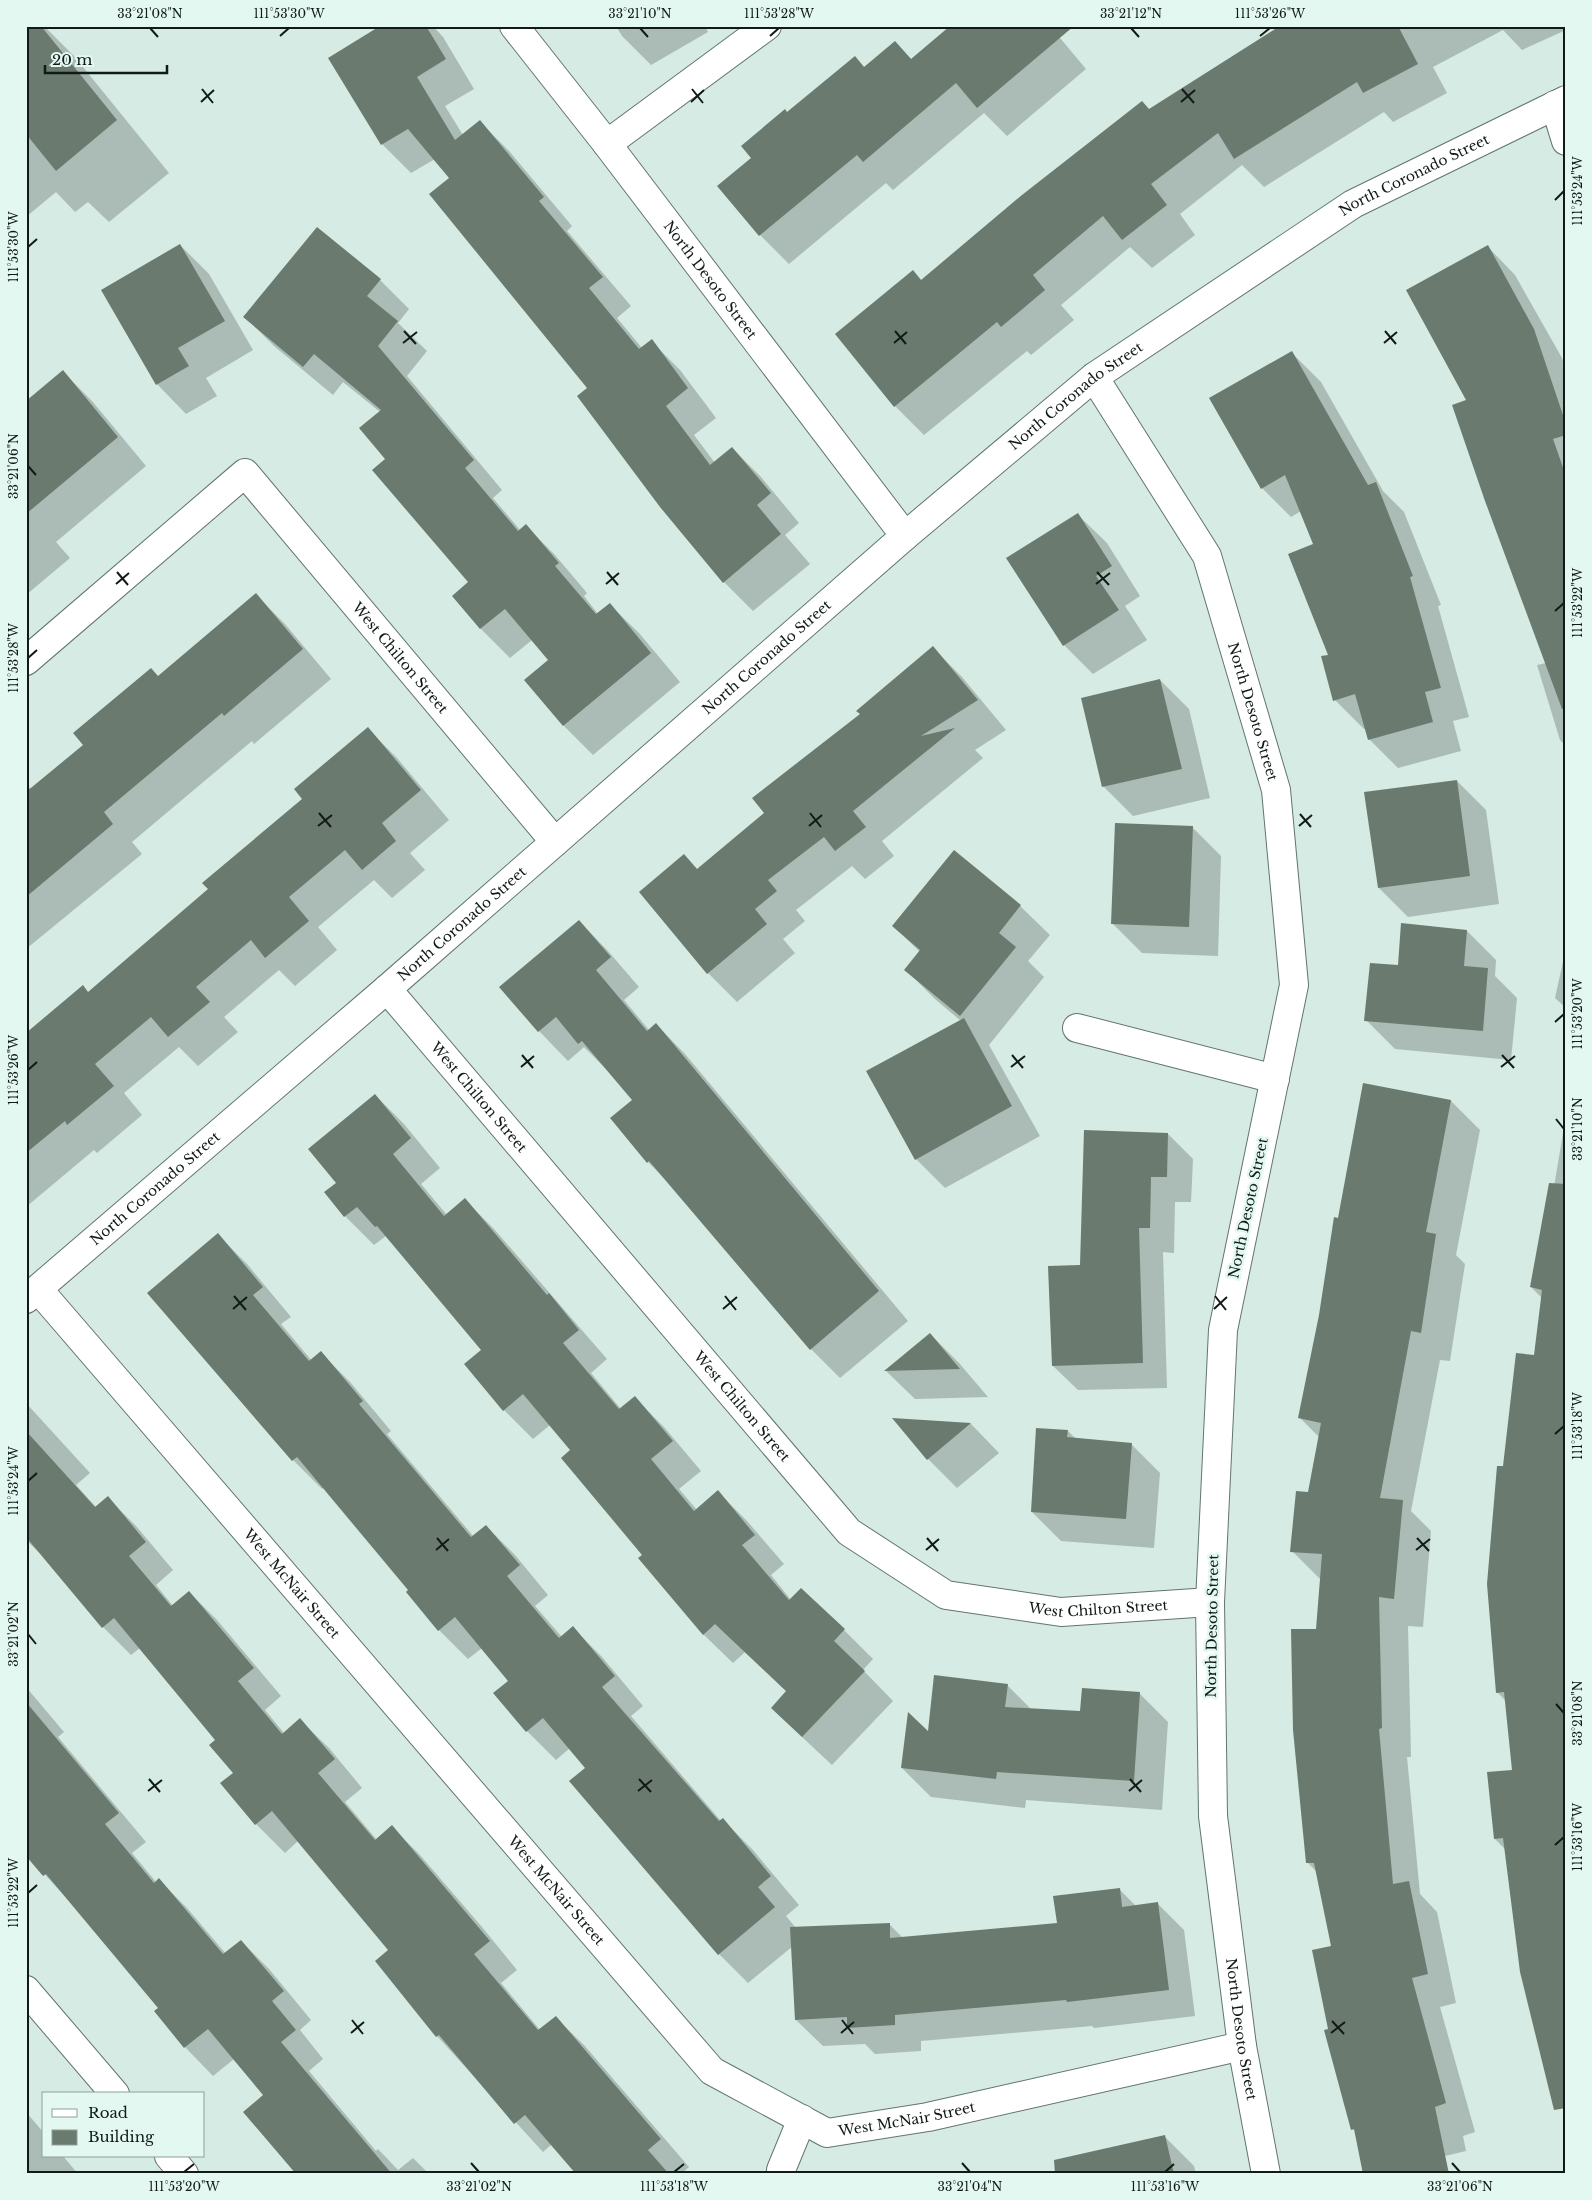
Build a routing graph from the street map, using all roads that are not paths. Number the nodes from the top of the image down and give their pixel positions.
1 (514, 26) edge
2 (767, 26) edge
3 (1560, 102) edge
4 (1566, 141) edge
5 (608, 144) junction
6 (1094, 377) junction
7 (905, 536) junction
8 (26, 661) edge
9 (555, 842) junction
10 (387, 989) junction
11 (1077, 1028) dead end
12 (1275, 1079) junction
13 (32, 1294) edge
14 (1210, 1602) junction
15 (26, 1990) edge
16 (1242, 2046) junction
17 (113, 2092) edge
18 (802, 2119) junction
19 (171, 2158) edge
20 (781, 2170) dead end
21 (184, 2174) edge
22 (1266, 2174) edge

1 - 5 street, North Desoto Street
2 - 5 street
3 - 4 street
3 - 6 street, North Coronado Street
5 - 7 street, North Desoto Street
6 - 7 street, North Coronado Street
6 - 12 street, North Desoto Street
7 - 9 street, North Coronado Street
8 - 9 street, West Chilton Street
9 - 10 street, North Coronado Street
10 - 13 street, North Coronado Street
10 - 14 street, West Chilton Street
11 - 12 street
12 - 14 street, North Desoto Street
13 - 18 street, West McNair Street
14 - 16 street, North Desoto Street
15 - 17 street
16 - 18 street, West McNair Street
16 - 22 street, North Desoto Street
18 - 20 street
19 - 21 street

